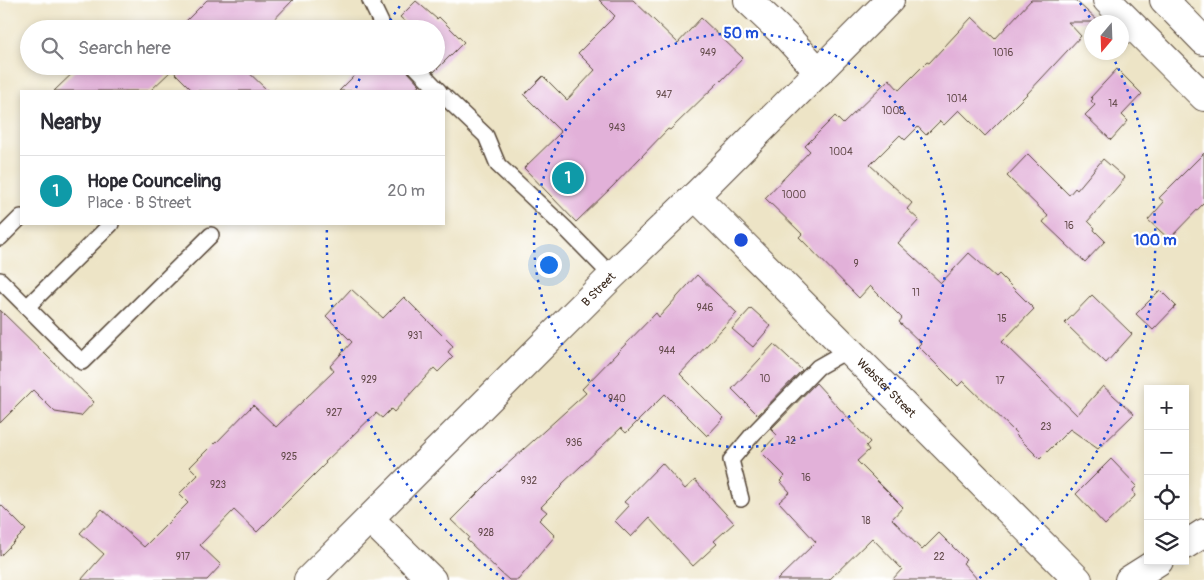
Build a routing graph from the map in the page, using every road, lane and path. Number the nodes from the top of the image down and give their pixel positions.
1 (370, 0) edge
2 (748, 0) edge
3 (890, 0) edge
4 (1106, 0) edge
5 (1164, 0) edge
6 (380, 20) edge
7 (1204, 41) edge
8 (819, 72) junction
9 (424, 75) edge
10 (438, 90) edge
11 (445, 97) edge
12 (1204, 97) edge
13 (695, 196) junction
14 (20, 218) edge
15 (110, 225) edge
16 (211, 235) dead end
17 (0, 238) edge
18 (612, 276) junction
19 (0, 280) edge
20 (27, 307) junction
21 (848, 350) junction
22 (741, 499) dead end
23 (370, 519) junction
24 (1204, 533) edge
25 (1189, 542) edge
26 (1153, 565) edge
27 (308, 580) edge
28 (432, 580) edge
29 (1078, 580) edge
30 (1129, 580) edge

1 - 6 lane
2 - 8 street
3 - 8 street, B Street
4 - 12 street
5 - 7 street
8 - 13 street, B Street
9 - 10 lane
11 - 18 lane
13 - 18 street, B Street
13 - 21 street, Webster Street
14 - 17 lane
15 - 20 lane
16 - 20 lane
18 - 23 street, B Street
19 - 20 lane
21 - 22 lane
21 - 29 street, Webster Street
23 - 27 street, B Street
23 - 28 street
24 - 25 street
26 - 30 street

